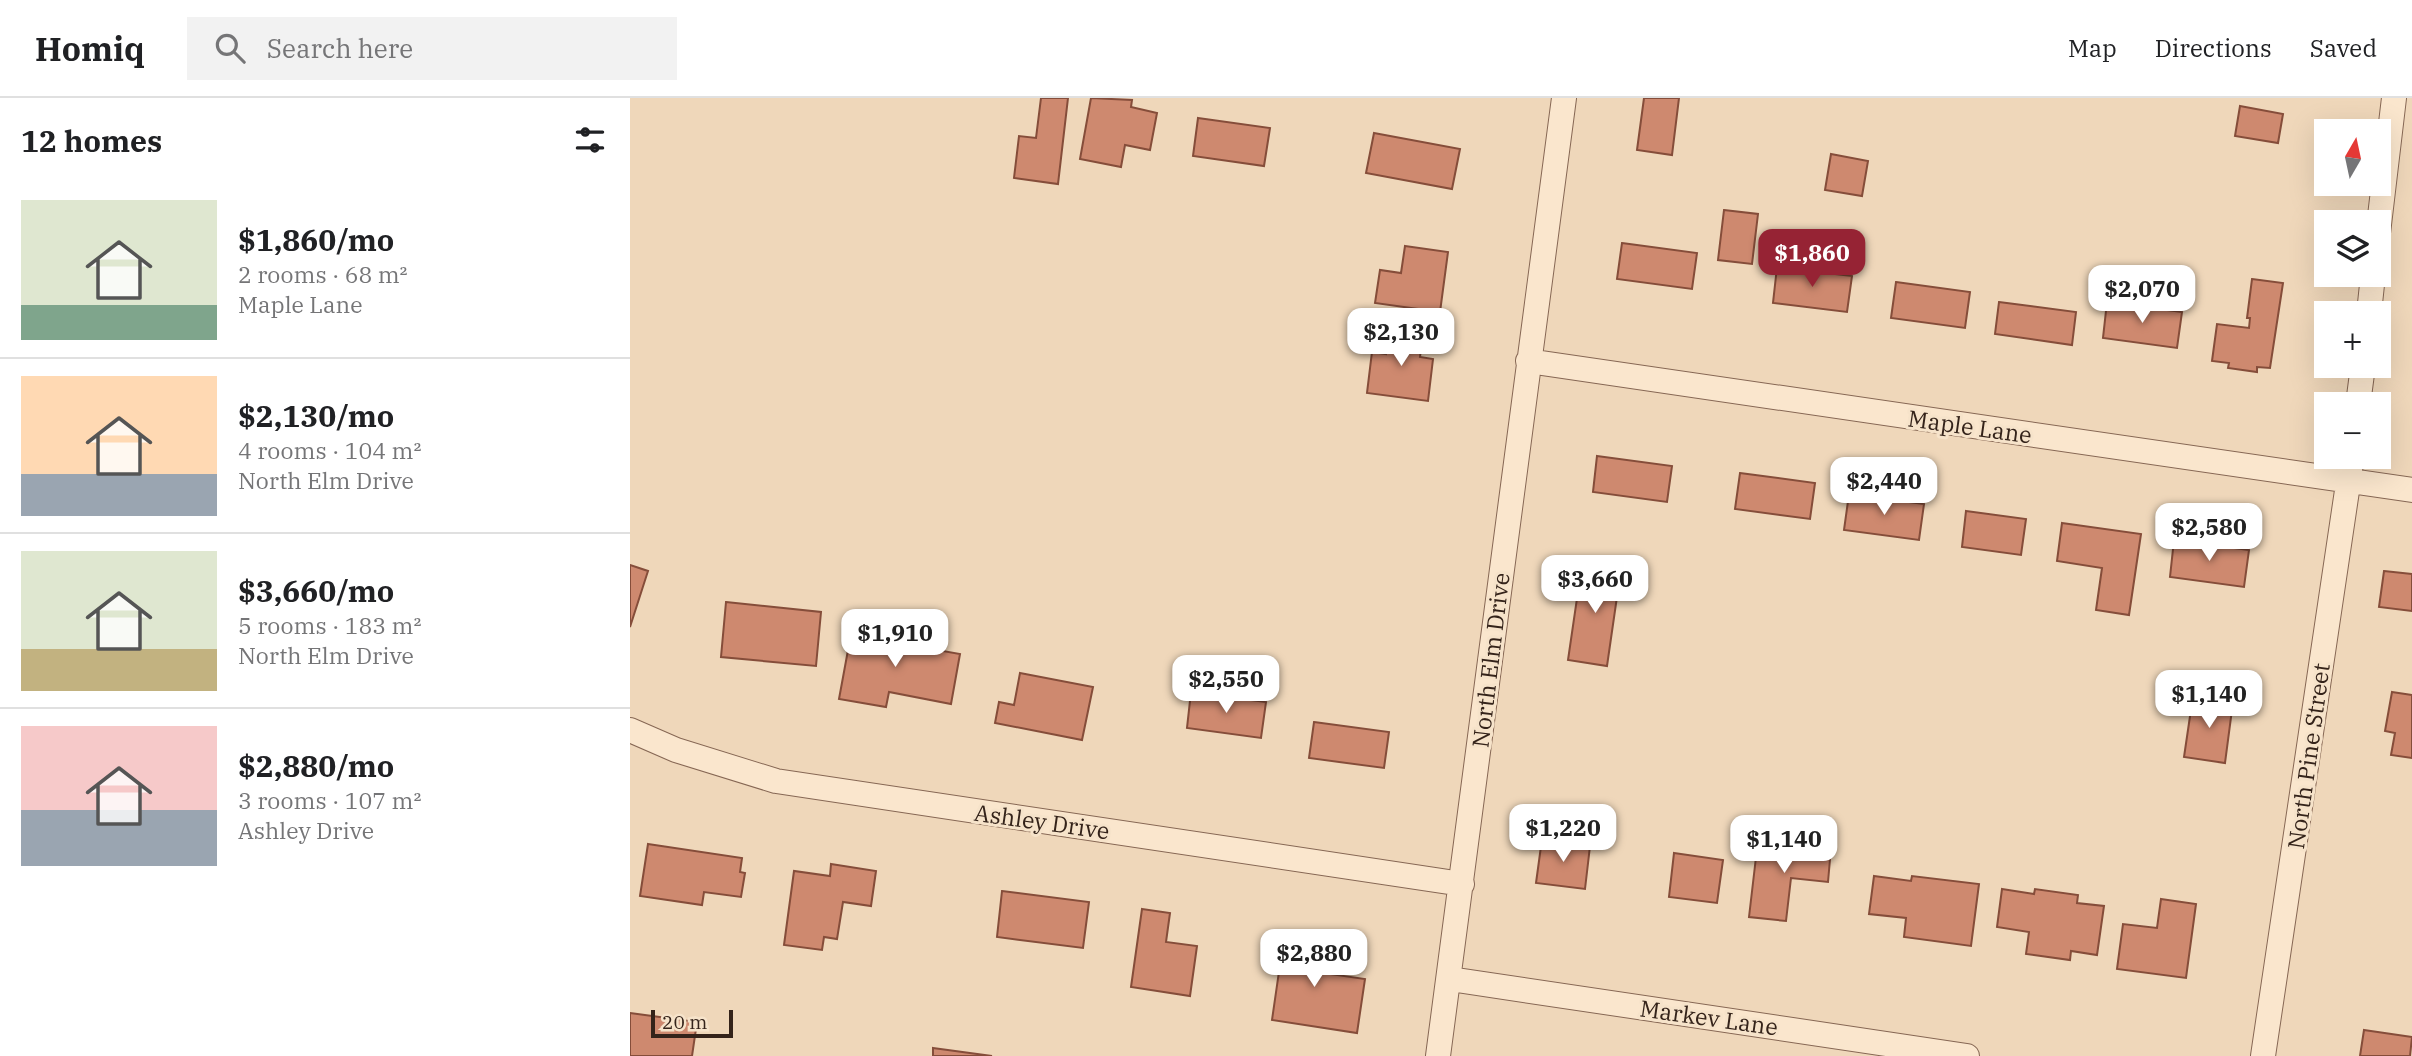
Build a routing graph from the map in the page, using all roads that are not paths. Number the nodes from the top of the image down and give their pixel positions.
1 (1564, 98) edge
2 (2394, 98) edge
3 (2381, 210) edge
4 (1528, 361) junction
5 (2350, 469) edge
6 (2349, 481) junction
7 (2412, 490) edge
8 (630, 730) edge
9 (1462, 884) junction
10 (1450, 979) junction
11 (1438, 1056) edge
12 (1967, 1056) edge
13 (2263, 1056) edge

1 - 4 street, North Elm Drive
2 - 3 street
4 - 6 street, Maple Lane
4 - 9 street, North Elm Drive
5 - 6 street, North Pine Street
6 - 7 street, Maple Lane
6 - 13 street, North Pine Street
8 - 9 street, Ashley Drive
9 - 10 street, North Elm Drive
10 - 11 street, North Elm Drive
10 - 12 street, Markev Lane

